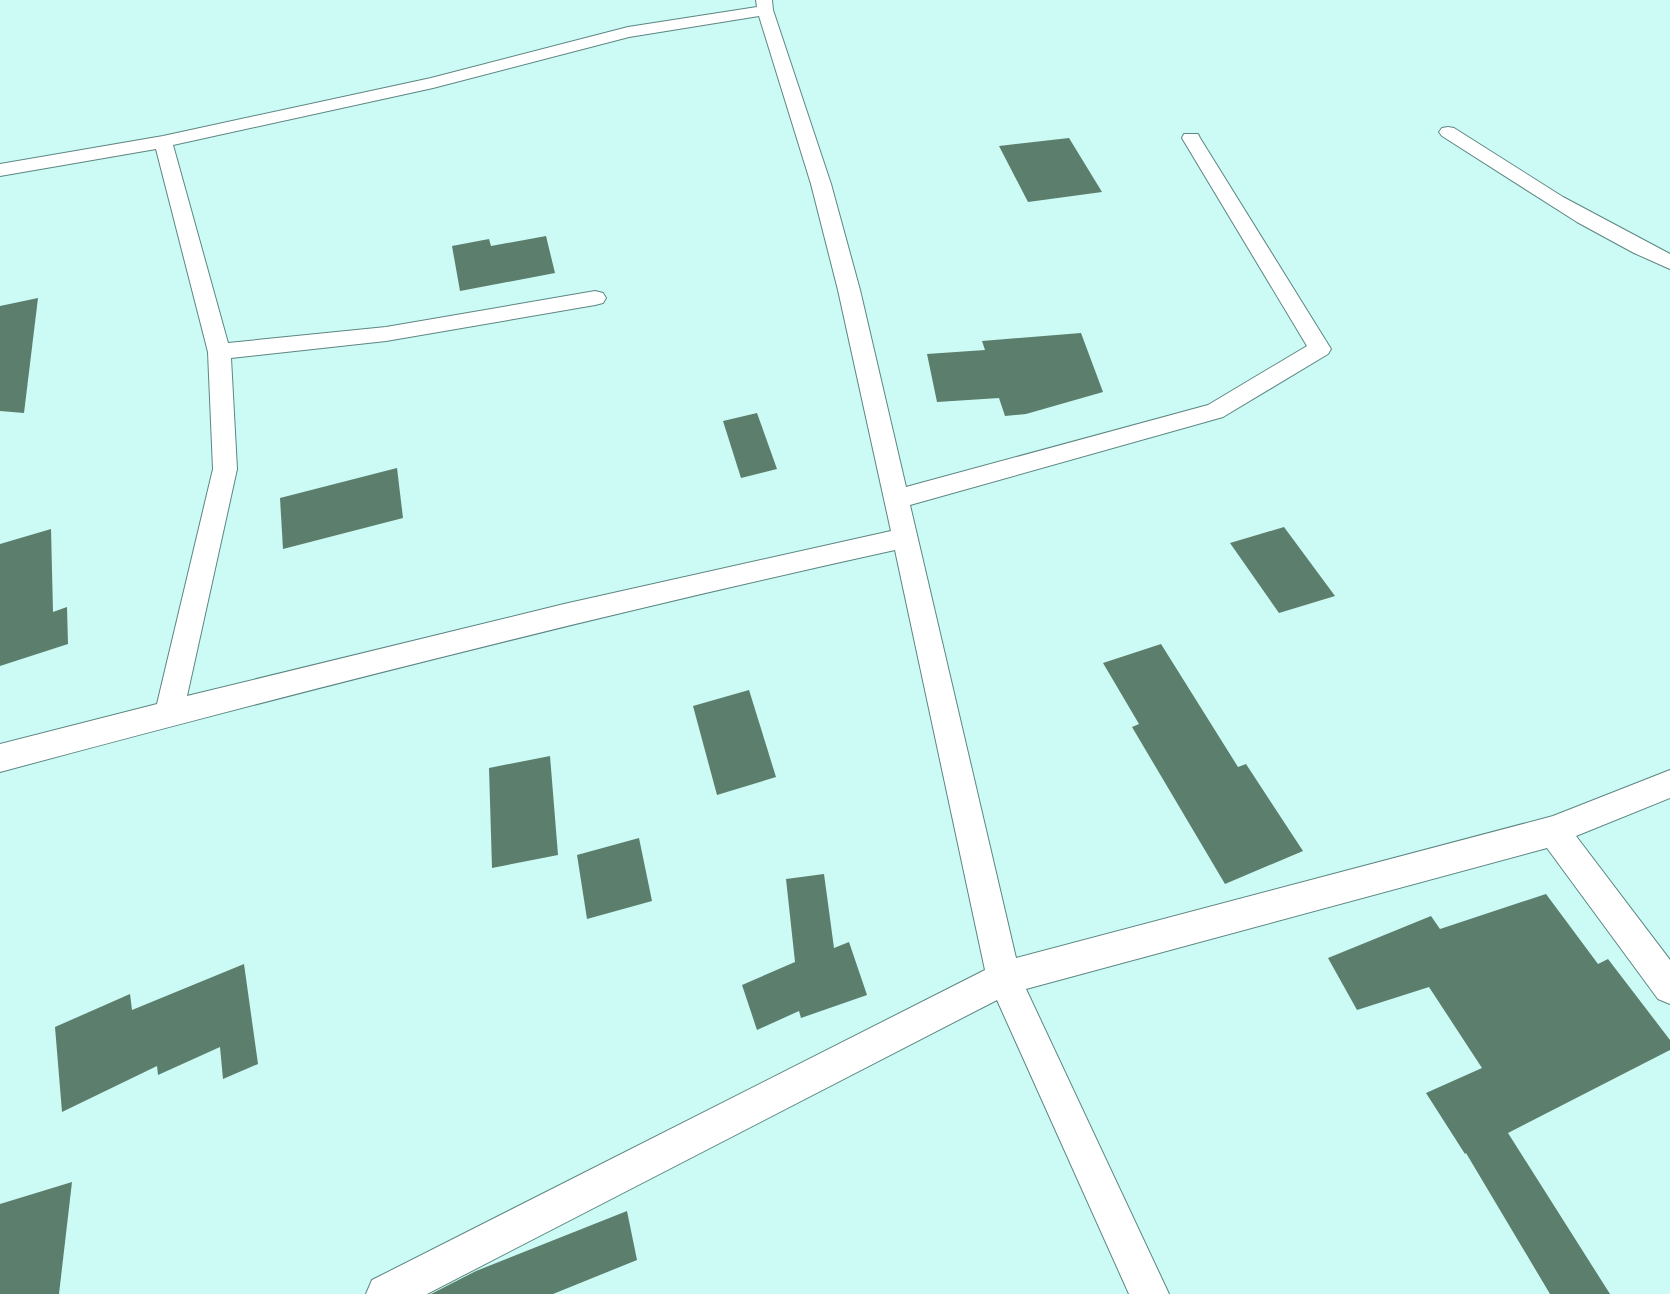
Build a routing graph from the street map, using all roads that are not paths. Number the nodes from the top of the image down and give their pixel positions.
1 (764, 5) edge
2 (1448, 132) dead end
3 (1191, 138) dead end
4 (162, 142) junction
5 (0, 170) edge
6 (1670, 262) edge
7 (595, 298) dead end
8 (219, 352) junction
9 (897, 499) junction
10 (905, 538) junction
11 (169, 713) junction
12 (0, 758) edge
13 (1670, 784) edge
14 (1553, 831) junction
15 (1004, 978) junction
16 (1670, 987) edge
17 (386, 1294) edge
18 (1148, 1294) edge

1 - 4 street
1 - 9 street
2 - 6 street
3 - 9 street
4 - 5 street
4 - 8 street
7 - 8 street
8 - 11 street
9 - 10 street
10 - 11 street
10 - 15 street
11 - 12 street
13 - 14 street
14 - 15 street
14 - 16 street
15 - 17 street
15 - 18 street

